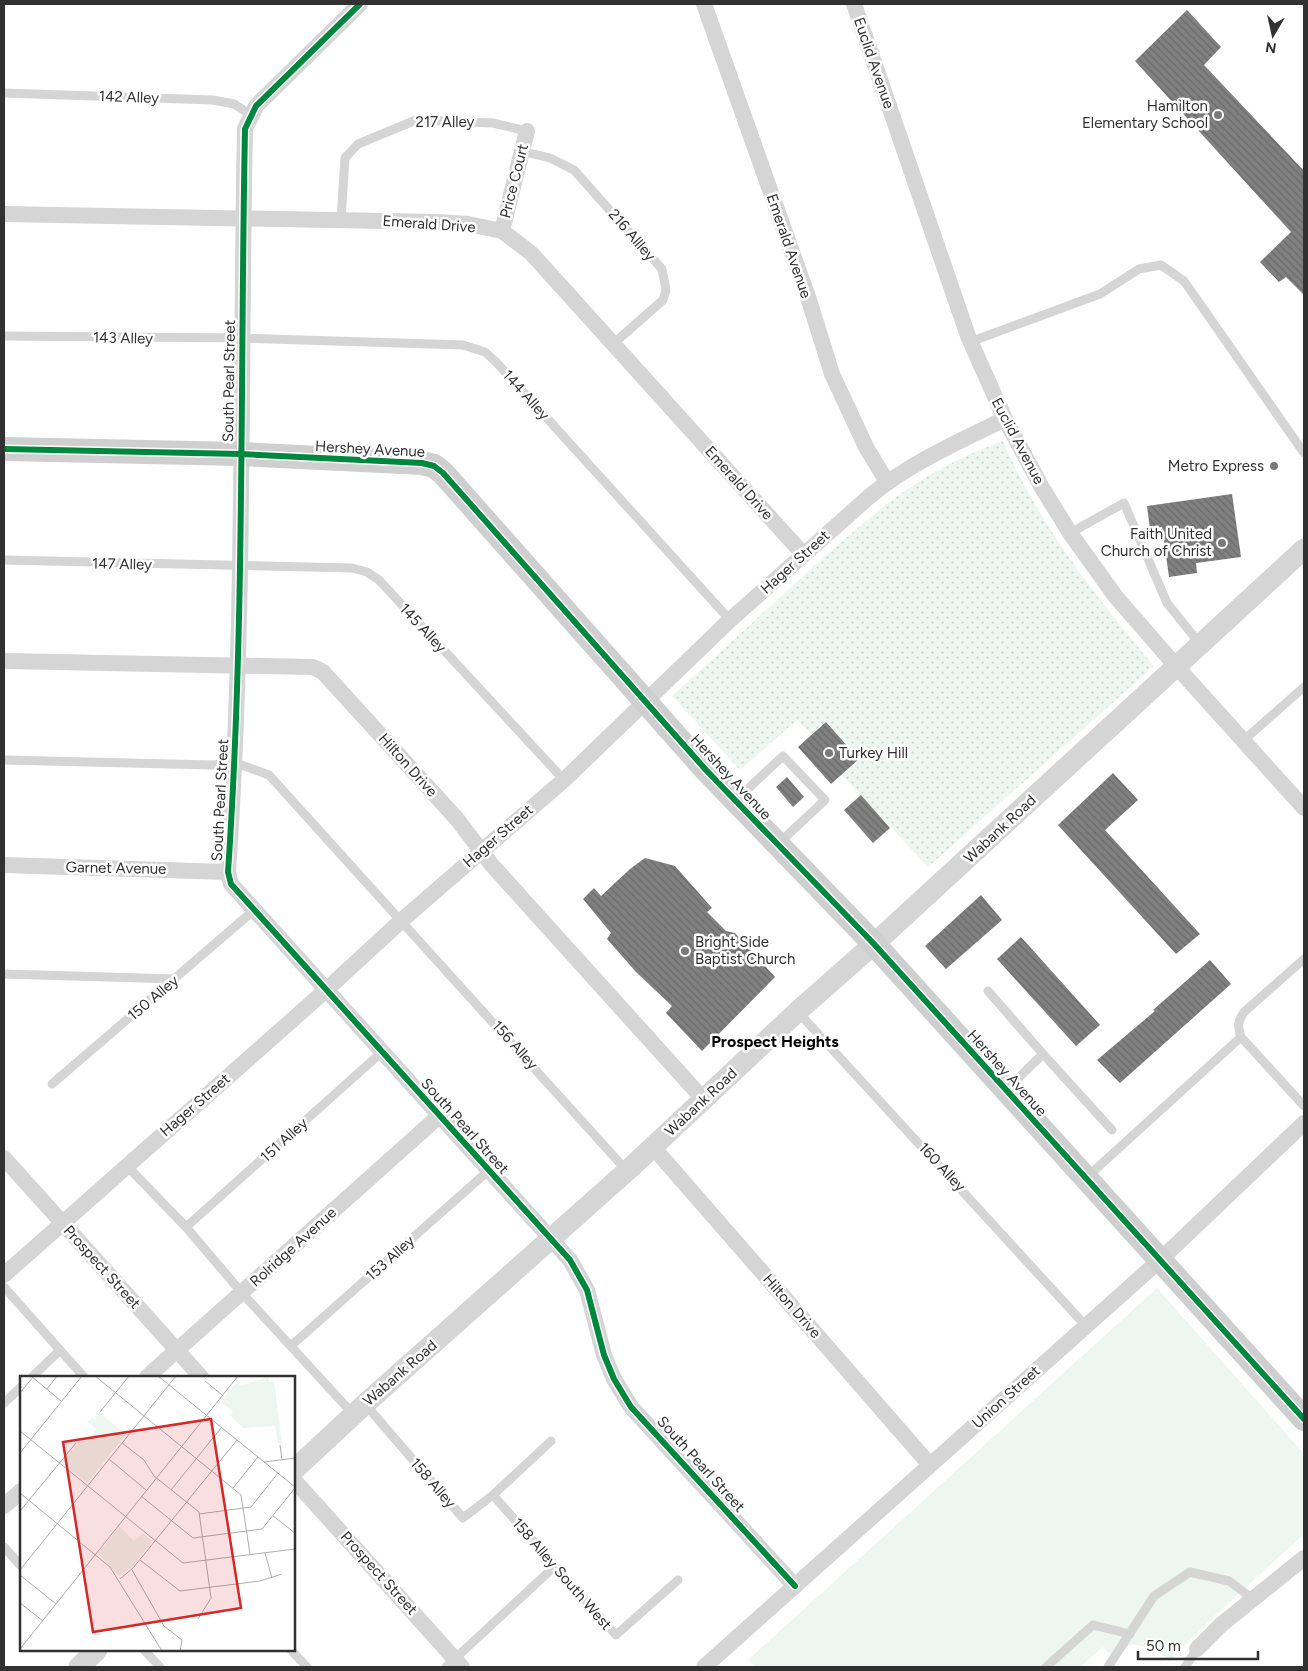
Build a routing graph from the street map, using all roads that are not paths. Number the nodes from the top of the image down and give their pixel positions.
1 (360, 4) edge
2 (704, 4) edge
3 (854, 4) edge
4 (4, 93) edge
5 (250, 114) junction
6 (527, 131) joint
7 (521, 151) junction
8 (4, 214) edge
9 (243, 219) junction
10 (341, 220) junction
11 (502, 231) junction
12 (4, 336) edge
13 (242, 338) junction
14 (970, 342) junction
15 (613, 344) junction
16 (1005, 419) junction
17 (4, 449) edge
18 (1304, 453) edge
19 (240, 454) junction
20 (887, 482) junction
21 (1070, 533) junction
22 (1304, 549) edge
23 (803, 554) junction
24 (4, 560) edge
25 (240, 565) junction
26 (730, 620) junction
27 (1200, 644) junction
28 (4, 661) edge
29 (1176, 666) junction
30 (237, 667) junction
31 (1304, 687) edge
32 (645, 702) junction
33 (1244, 740) junction
34 (4, 760) edge
35 (236, 764) junction
36 (564, 780) junction
37 (736, 801) junction
38 (1304, 808) edge
39 (777, 845) junction
40 (481, 850) junction
41 (4, 866) edge
42 (228, 872) junction
43 (253, 910) junction
44 (402, 920) junction
45 (874, 944) junction
46 (1304, 959) edge
47 (4, 974) edge
48 (175, 979) junction
49 (326, 990) junction
50 (988, 991) dead end
51 (798, 1011) junction
52 (1241, 1037) junction
53 (382, 1052) junction
54 (1043, 1054) junction
55 (52, 1084) dead end
56 (1006, 1090) junction
57 (704, 1100) junction
58 (1304, 1106) edge
59 (438, 1117) junction
60 (1304, 1123) edge
61 (1112, 1130) dead end
62 (653, 1147) junction
63 (4, 1158) edge
64 (126, 1165) junction
65 (488, 1171) junction
66 (627, 1171) junction
67 (1086, 1178) junction
68 (62, 1223) junction
69 (186, 1227) junction
70 (552, 1239) junction
71 (1160, 1260) junction
72 (4, 1275) edge
73 (4, 1287) edge
74 (242, 1293) junction
75 (1085, 1324) junction
76 (292, 1345) junction
77 (60, 1350) junction
78 (177, 1351) junction
79 (33, 1376) edge
80 (83, 1376) edge
81 (148, 1376) edge
82 (200, 1376) edge
83 (20, 1388) edge
84 (4, 1403) edge
85 (359, 1409) junction
86 (1304, 1419) edge
87 (551, 1441) dead end
88 (930, 1465) junction
89 (295, 1469) edge
90 (295, 1481) edge
91 (20, 1492) edge
92 (492, 1495) junction
93 (4, 1506) edge
94 (4, 1547) edge
95 (1304, 1558) edge
96 (20, 1565) edge
97 (555, 1566) junction
98 (678, 1580) dead end
99 (795, 1586) junction
100 (1253, 1598) junction
101 (1130, 1634) junction
102 (1197, 1649) joint
103 (96, 1651) edge
104 (145, 1651) edge
105 (292, 1651) edge
106 (454, 1665) edge
107 (78, 1667) edge
108 (160, 1667) edge
109 (307, 1667) edge
110 (704, 1667) edge
111 (1046, 1667) edge
112 (1108, 1667) edge
113 (1185, 1667) edge

1 - 5 street
2 - 20 street, Emerald Avenue
3 - 14 street, Euclid Avenue
4 - 5 lane, 142 Alley
5 - 9 street, South Pearl Street
6 - 7 street, Price Court
6 - 10 lane, 217 Alley
7 - 11 street, Price Court
7 - 15 lane, 216 Allley
8 - 9 street, Emerald Drive
9 - 10 street, Emerald Drive
9 - 13 street, South Pearl Street
10 - 11 street, Emerald Drive
11 - 15 street, Emerald Drive
12 - 13 lane, 143 Alley
13 - 19 street, South Pearl Street
13 - 26 lane, 144 Alley
14 - 16 street, Euclid Avenue
14 - 18 lane
15 - 23 street, Emerald Drive
16 - 20 street, Hager Street
16 - 21 street, Euclid Avenue
17 - 19 main road, Hershey Avenue
19 - 25 street, South Pearl Street
19 - 32 main road, Hershey Avenue
20 - 23 street, Hager Street
21 - 27 lane
21 - 29 street, Euclid Avenue
22 - 27 street, Wabank Road
23 - 26 street, Hager Street
24 - 25 lane, 147 Alley
25 - 30 street, South Pearl Street
25 - 36 lane, 145 Alley
26 - 32 street, Hager Street
27 - 29 street, Wabank Road
28 - 30 street, Hilton Drive
29 - 33 street, Euclid Avenue
29 - 45 street, Wabank Road
30 - 35 street, South Pearl Street
30 - 40 street, Hilton Drive
31 - 33 lane
32 - 36 street, Hager Street
32 - 37 main road, Hershey Avenue
33 - 38 street, Euclid Avenue
34 - 35 lane
35 - 42 street, South Pearl Street
35 - 44 lane, 156 Alley
36 - 40 street, Hager Street
37 - 39 main road, Hershey Avenue
37 - 39 lane
39 - 45 main road, Hershey Avenue
40 - 44 street, Hager Street
40 - 57 street, Hilton Drive
41 - 42 street, Garnet Avenue
42 - 43 street, South Pearl Street
43 - 48 lane, 150 Alley
43 - 49 street, South Pearl Street
44 - 49 street, Hager Street
44 - 66 lane, 156 Alley
45 - 51 street, Wabank Road
45 - 56 main road, Hershey Avenue
46 - 52 lane
47 - 48 lane
48 - 55 lane, 150 Alley
49 - 53 street, South Pearl Street
49 - 64 street, Hager Street
50 - 54 lane
51 - 57 street, Wabank Road
51 - 75 lane, 160 Alley
52 - 58 lane
52 - 67 lane
53 - 59 street, South Pearl Street
53 - 69 lane, 151 Alley
54 - 56 lane
54 - 61 lane
56 - 67 main road, Hershey Avenue
57 - 62 street, Wabank Road
59 - 65 street, South Pearl Street
59 - 74 street, Rolridge Avenue
60 - 71 street, Union Street
62 - 66 street, Wabank Road
62 - 88 street, Hilton Drive
63 - 68 street, Prospect Street
64 - 68 street, Hager Street
64 - 69 lane
65 - 70 street, South Pearl Street
65 - 76 lane, 153 Alley
66 - 70 street, Wabank Road
67 - 71 main road, Hershey Avenue
68 - 72 street, Hager Street
68 - 78 street, Prospect Street
69 - 74 lane
70 - 85 street, Wabank Road
70 - 99 street, South Pearl Street
71 - 75 street, Union Street
71 - 86 main road, Hershey Avenue
73 - 77 lane
74 - 76 lane
74 - 78 street, Rolridge Avenue
75 - 88 street, Union Street
76 - 85 lane
77 - 79 lane
77 - 80 lane
78 - 81 street, Rolridge Avenue
78 - 82 street, Prospect Street
83 - 84 lane
85 - 89 street, Wabank Road
85 - 92 lane, 158 Alley
87 - 92 lane, 158 Alley
88 - 99 street, Union Street
90 - 106 street, Prospect Street
91 - 93 street
92 - 97 lane, 158 Alley South West
94 - 96 lane
95 - 100 street
97 - 98 lane, 158 Alley South West
97 - 106 lane
99 - 110 street, Union Street
100 - 101 lane
100 - 102 street
101 - 111 lane
101 - 112 lane
102 - 113 lane
103 - 107 street
104 - 108 lane
105 - 109 lane

